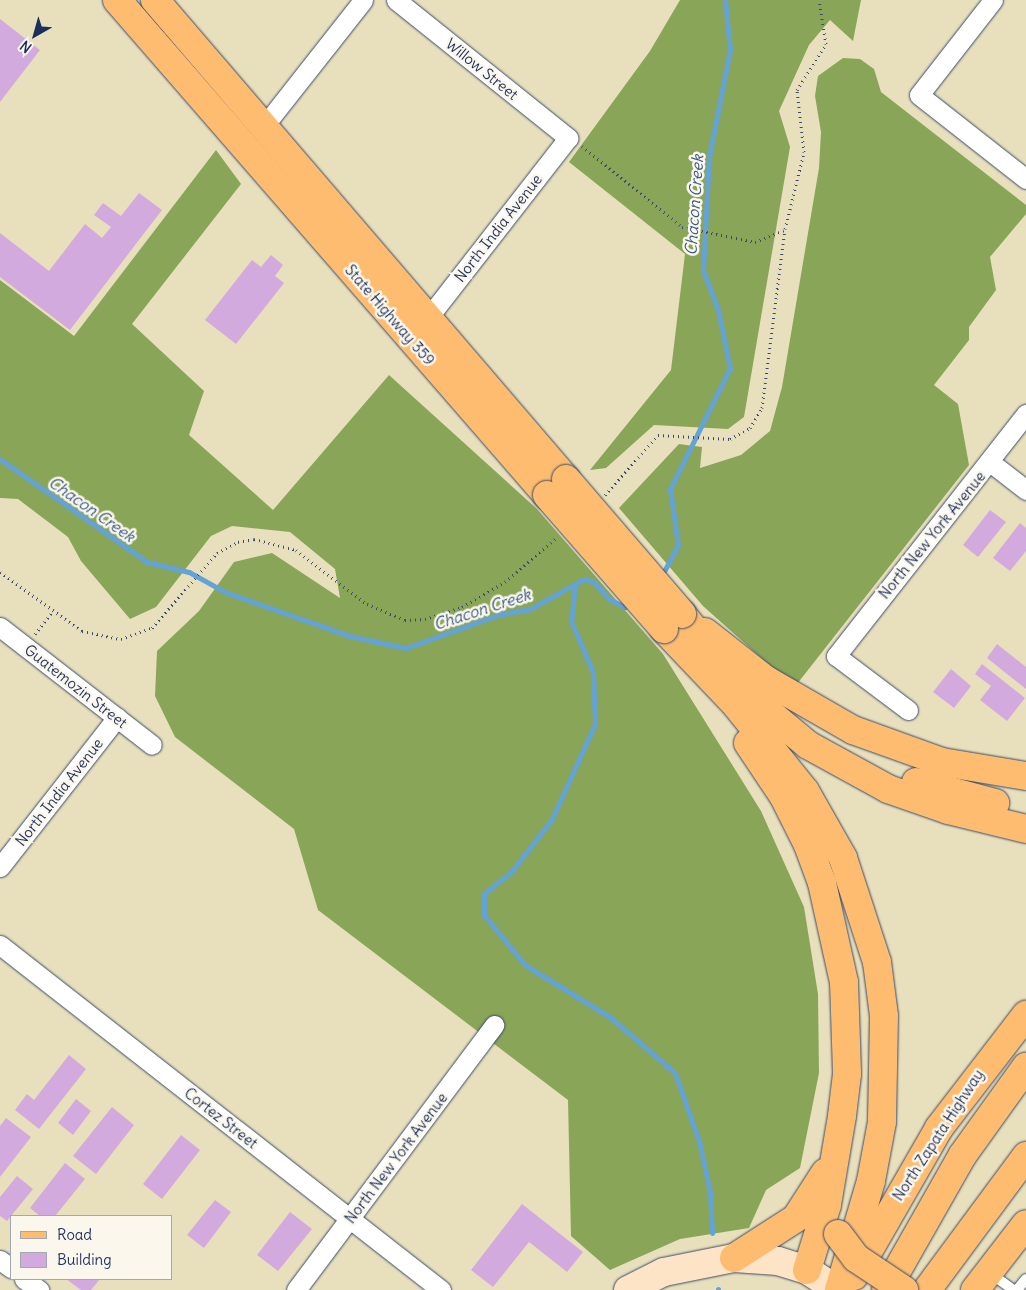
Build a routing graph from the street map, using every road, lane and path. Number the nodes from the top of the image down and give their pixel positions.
1 (116, 0) edge
2 (139, 0) edge
3 (155, 0) edge
4 (363, 0) edge
5 (396, 0) edge
6 (819, 0) edge
7 (992, 0) edge
8 (199, 51) junction
9 (264, 126) junction
10 (568, 138) junction
11 (1026, 179) edge
12 (785, 229) junction
13 (428, 319) junction
14 (1026, 414) edge
15 (990, 462) junction
16 (557, 487) junction
17 (1026, 490) edge
18 (599, 500) dead end
19 (566, 529) dead end
20 (0, 572) edge
21 (52, 612) junction
22 (673, 622) junction
23 (0, 627) edge
24 (35, 634) dead end
25 (908, 710) dead end
26 (117, 717) junction
27 (152, 745) dead end
28 (1026, 776) edge
29 (1026, 810) edge
30 (1026, 830) edge
31 (0, 867) edge
32 (0, 945) edge
33 (1026, 1015) edge
34 (494, 1025) dead end
35 (1026, 1067) edge
36 (836, 1154) junction
37 (1026, 1156) edge
38 (351, 1219) junction
39 (1005, 1255) edge
40 (734, 1258) junction
41 (1026, 1279) edge
42 (25, 1280) edge
43 (825, 1281) edge
44 (39, 1290) edge
45 (296, 1290) edge
46 (441, 1290) edge
47 (628, 1290) edge
48 (847, 1290) edge
49 (886, 1290) edge
50 (904, 1290) edge
51 (927, 1290) edge
52 (948, 1290) edge
53 (1013, 1290) edge
54 (1018, 1290) edge

1 - 16 main road, State Highway 359
2 - 8 main road
3 - 8 main road, State Highway 359
4 - 9 street
5 - 10 street, Willow Street
6 - 12 path
7 - 11 street
8 - 9 main road, State Highway 359
9 - 13 main road, State Highway 359
10 - 12 path
10 - 13 street, North India Avenue
12 - 18 path
13 - 16 main road, State Highway 359
14 - 15 street, North New York Avenue
15 - 17 street
15 - 25 street, North New York Avenue
16 - 22 main road, State Highway 359, bridge
19 - 21 path
20 - 21 path
21 - 24 path
22 - 28 main road
22 - 29 main road
22 - 30 main road
22 - 36 main road
22 - 43 main road
23 - 26 street, Guatemozin Street
26 - 27 street, Guatemozin Street
26 - 31 street, North India Avenue
32 - 38 street, Cortez Street
33 - 48 main road, North Zapata Highway
34 - 38 street, North New York Avenue
35 - 49 main road
36 - 40 main road
36 - 43 main road
36 - 50 main road, bridge
37 - 51 main road
38 - 45 street, North New York Avenue
38 - 46 street, Cortez Street
39 - 52 main road
39 - 53 lane
40 - 43 main road
40 - 47 main road
41 - 54 lane
42 - 44 street

